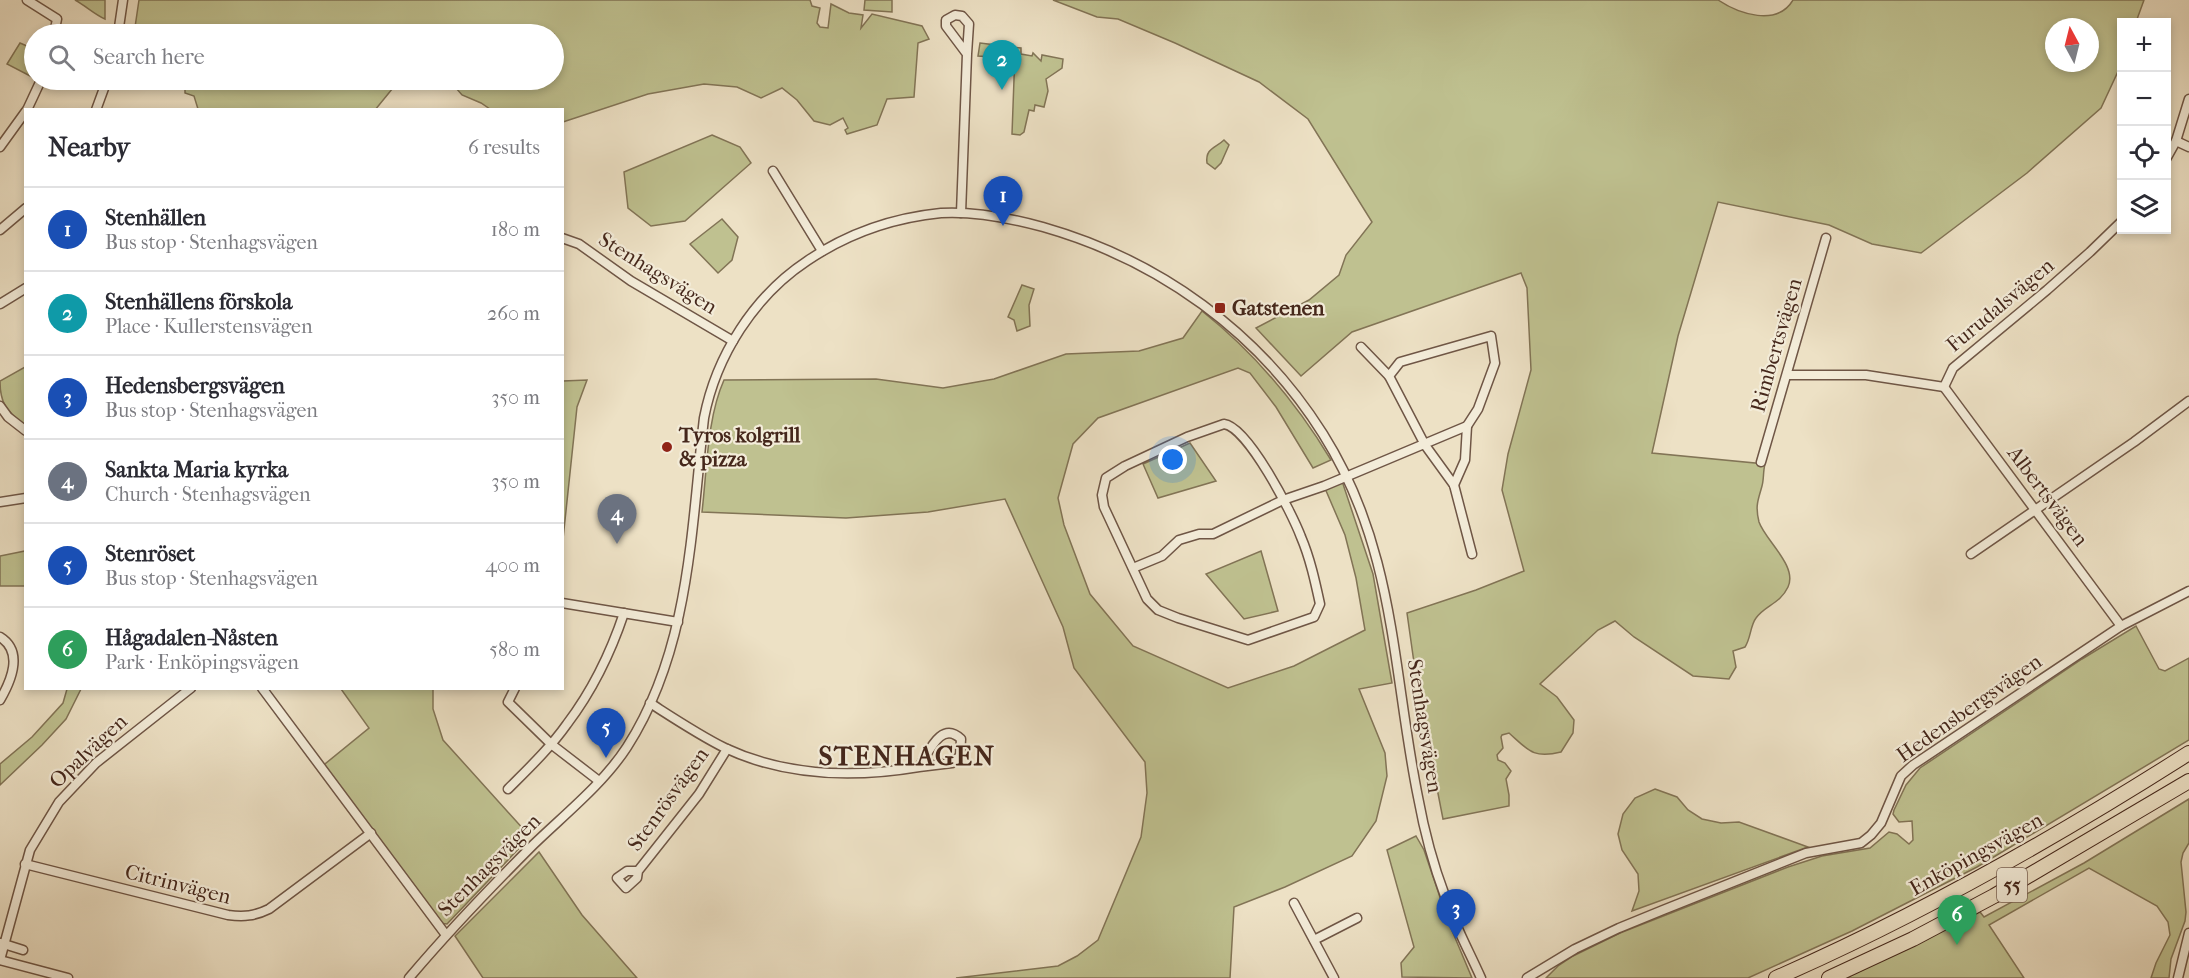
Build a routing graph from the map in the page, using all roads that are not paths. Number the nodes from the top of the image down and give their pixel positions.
1 (27, 0) edge
2 (123, 0) edge
3 (56, 24) edge
4 (119, 24) edge
5 (967, 54) dead end
6 (36, 90) edge
7 (103, 90) edge
8 (2189, 99) edge
9 (27, 108) edge
10 (97, 108) edge
11 (24, 113) edge
12 (2176, 141) junction
13 (0, 147) edge
14 (2189, 147) edge
15 (2171, 150) edge
16 (773, 171) dead end
17 (24, 210) edge
18 (961, 213) junction
19 (2117, 225) edge
20 (0, 230) edge
21 (1826, 238) dead end
22 (564, 239) edge
23 (822, 251) junction
24 (24, 289) edge
25 (0, 304) edge
26 (733, 341) junction
27 (1361, 347) dead end
28 (1787, 375) junction
29 (1389, 376) junction
30 (1944, 387) junction
31 (2189, 401) edge
32 (0, 406) edge
33 (1467, 426) junction
34 (24, 429) edge
35 (1425, 445) junction
36 (1761, 462) dead end
37 (1347, 476) junction
38 (1454, 484) junction
39 (24, 498) edge
40 (1283, 500) junction
41 (0, 502) edge
42 (2037, 510) junction
43 (1472, 554) dead end
44 (1971, 554) dead end
45 (1133, 568) junction
46 (2189, 591) edge
47 (564, 603) edge
48 (624, 613) junction
49 (678, 622) junction
50 (2121, 626) junction
51 (0, 637) edge
52 (188, 690) edge
53 (264, 690) edge
54 (514, 690) edge
55 (0, 700) edge
56 (650, 703) junction
57 (551, 744) junction
58 (727, 749) junction
59 (2189, 753) edge
60 (919, 767) junction
61 (2189, 781) edge
62 (599, 782) junction
63 (508, 789) dead end
64 (371, 833) junction
65 (25, 864) junction
66 (638, 871) dead end
67 (1294, 903) dead end
68 (1357, 918) dead end
69 (2189, 933) edge
70 (446, 935) junction
71 (1314, 940) junction
72 (2, 944) edge
73 (23, 950) dead end
74 (0, 960) edge
75 (68, 978) edge
76 (409, 978) edge
77 (1334, 978) edge
78 (1481, 978) edge
79 (1527, 978) edge
80 (1776, 978) edge
81 (1829, 978) edge
82 (2178, 978) edge

1 - 3 street
2 - 4 street
5 - 18 street
6 - 9 street
7 - 10 street
8 - 12 street
11 - 13 street
12 - 14 street
12 - 15 street
16 - 23 street
17 - 20 street
18 - 23 street, Stenhagsvägen
18 - 37 street, Stenhagsvägen
19 - 30 street, Furudalsvägen
21 - 28 street, Rimbertsvägen
22 - 26 street, Stenhagsvägen
23 - 26 street, Stenhagsvägen
24 - 25 street
26 - 49 street, Stenhagsvägen
27 - 29 street
28 - 30 street
28 - 36 street, Rimbertsvägen
29 - 33 street
29 - 35 street
30 - 42 street, Albertsvägen
31 - 42 street
32 - 34 street
33 - 35 street
33 - 38 street
35 - 37 street
35 - 38 street
37 - 40 street
37 - 78 street, Stenhagsvägen
38 - 43 street
39 - 41 street
40 - 45 street
40 - 45 street
40 - 45 street
42 - 44 street
42 - 50 street, Albertsvägen
46 - 50 street, Hedensbergsvägen
47 - 48 street
48 - 49 street
48 - 57 street, Stenhagsvägen
49 - 56 street, Stenhagsvägen
50 - 79 street, Hedensbergsvägen
51 - 55 street
52 - 65 street, Opalvägen
53 - 64 street
54 - 57 street
56 - 58 street, Stenrösvägen
56 - 62 street, Stenhagsvägen
57 - 62 street
57 - 63 street, Stenhagsvägen
58 - 60 street, Stenrösvägen
58 - 66 street, Stenrösvägen
59 - 80 main road, Enköpingsvägen / 55
60 - 60 street, Stenrösvägen
61 - 81 main road, Enköpingsvägen / 55
62 - 70 street, Stenhagsvägen
64 - 65 street, Citrinvägen
64 - 70 street
65 - 72 street, Opalvägen
67 - 71 street
68 - 71 street
69 - 82 street
70 - 76 street, Stenhagsvägen
71 - 77 street
72 - 73 street
72 - 74 street, Opalvägen
74 - 75 street

